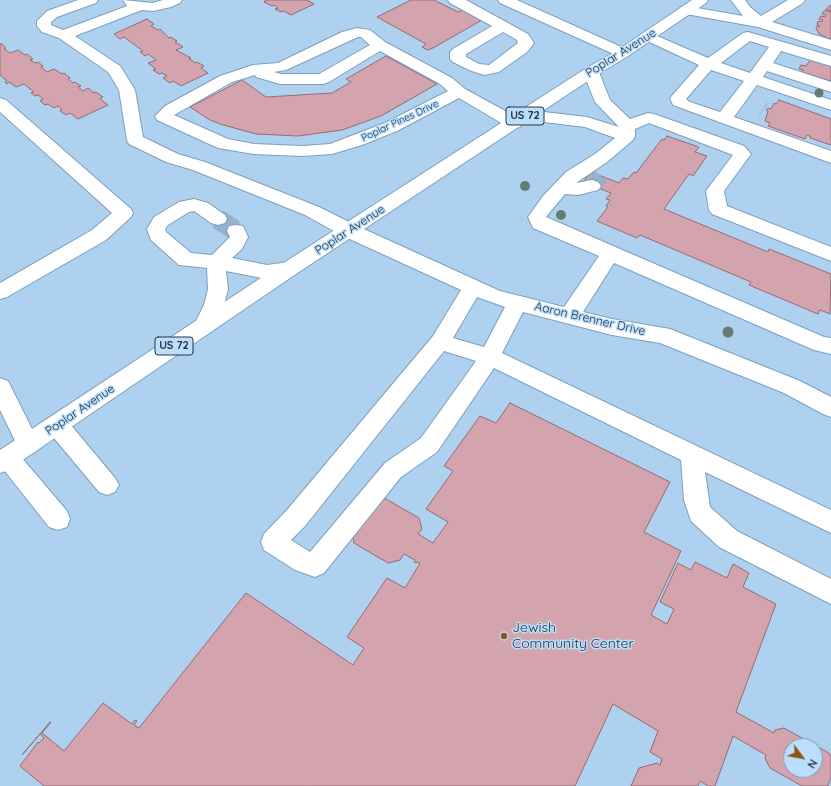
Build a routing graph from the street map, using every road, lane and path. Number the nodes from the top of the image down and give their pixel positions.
1 (91, 0) edge
2 (175, 0) edge
3 (455, 0) edge
4 (505, 0) edge
5 (701, 0) edge
6 (738, 0) edge
7 (798, 0) edge
8 (134, 3) edge
9 (686, 10) junction
10 (760, 23) junction
11 (503, 26) dead end
12 (64, 35) junction
13 (648, 36) junction
14 (380, 45) junction
15 (778, 45) junction
16 (831, 45) edge
17 (623, 53) junction
18 (724, 53) junction
19 (831, 61) edge
20 (708, 64) junction
21 (252, 70) junction
22 (759, 70) junction
23 (591, 72) junction
24 (831, 87) edge
25 (459, 92) junction
26 (0, 103) edge
27 (831, 105) edge
28 (520, 119) junction
29 (724, 119) junction
30 (627, 131) junction
31 (224, 144) junction
32 (831, 157) edge
33 (199, 166) junction
34 (598, 173) junction
35 (560, 188) junction
36 (218, 219) tunnel mouth
37 (348, 230) junction
38 (236, 231) dead end
39 (611, 253) junction
40 (831, 254) edge
41 (216, 262) junction
42 (289, 269) junction
43 (473, 287) junction
44 (0, 292) edge
45 (517, 303) junction
46 (570, 316) junction
47 (203, 327) junction
48 (440, 342) junction
49 (831, 346) edge
50 (490, 357) junction
51 (0, 387) edge
52 (831, 408) edge
53 (58, 425) junction
54 (28, 444) junction
55 (692, 455) junction
56 (4, 460) edge
57 (107, 485) dead end
58 (58, 519) dead end
59 (831, 522) edge
60 (831, 592) edge

1 - 12 street
2 - 8 street
3 - 11 street
4 - 17 street
5 - 9 street, Poplar Avenue / US 72
6 - 10 street
7 - 10 street
8 - 12 street
9 - 10 street
9 - 13 street, Poplar Avenue / US 72
10 - 16 street
12 - 33 street
13 - 17 street, Poplar Avenue / US 72
13 - 20 street
14 - 21 street
14 - 21 street
14 - 25 street
15 - 18 street
15 - 19 street
15 - 22 street
17 - 23 street, Poplar Avenue / US 72
18 - 20 street
18 - 22 street
20 - 22 street
20 - 29 street
21 - 31 street, Poplar Pines Drive
22 - 24 street
22 - 27 street
22 - 29 street
23 - 28 street, Poplar Avenue / US 72
23 - 30 street
25 - 28 street
25 - 31 street, Poplar Pines Drive
26 - 44 street
28 - 30 street
28 - 37 street, Poplar Avenue / US 72
29 - 32 street
30 - 34 street
30 - 40 street
31 - 33 street
33 - 37 street
34 - 35 street
34 - 35 street
35 - 39 street
36 - 41 street
37 - 42 street, Poplar Avenue / US 72
37 - 43 street, Aaron Brenner Drive
38 - 41 street
39 - 46 street
39 - 49 street
41 - 42 street
41 - 47 street
42 - 47 street, Poplar Avenue / US 72
43 - 45 street, Aaron Brenner Drive
43 - 48 street
45 - 46 street, Aaron Brenner Drive
45 - 50 street
46 - 52 street, Aaron Brenner Drive
47 - 53 street, Poplar Avenue / US 72
48 - 50 street
48 - 50 street
50 - 55 street
51 - 54 street
53 - 54 street, Poplar Avenue / US 72
53 - 57 street
54 - 56 street, Poplar Avenue / US 72
55 - 59 street
55 - 60 street
56 - 58 street

